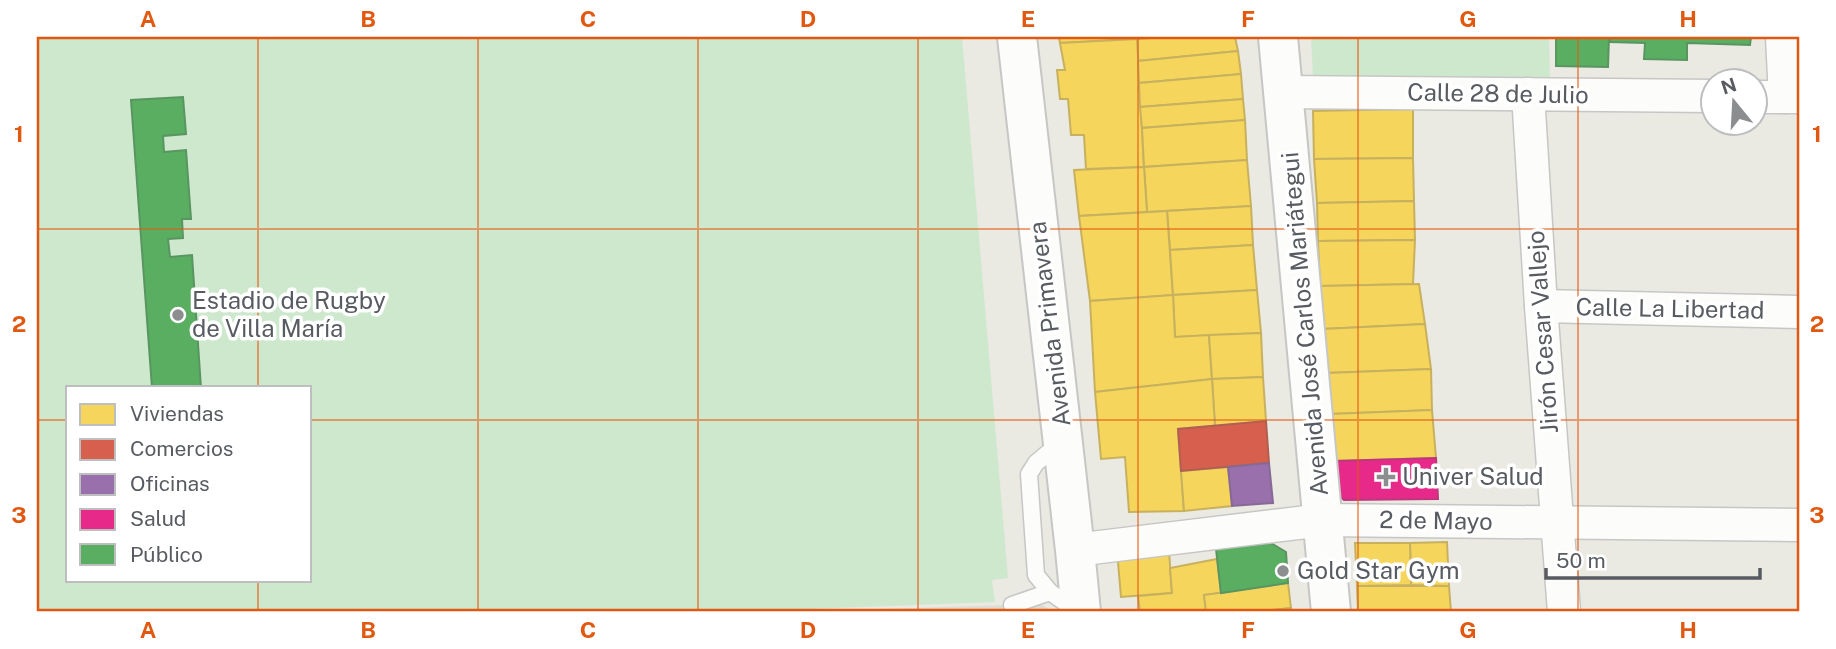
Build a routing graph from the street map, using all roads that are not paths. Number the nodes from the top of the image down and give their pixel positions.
1 (1017, 37) edge
2 (1278, 37) edge
3 (1782, 37) edge
4 (1283, 92) junction
5 (1528, 94) junction
6 (1700, 96) edge
7 (1780, 97) edge
8 (1541, 306) junction
9 (1799, 312) edge
10 (1063, 441) junction
11 (1323, 520) junction
12 (1557, 523) junction
13 (1799, 525) edge
14 (1075, 550) junction
15 (1012, 605) dead end
16 (1070, 606) edge
17 (1331, 612) edge
18 (1563, 612) edge

1 - 10 street, Avenida Primavera
2 - 4 street, Avenida José Carlos Mariátegui
3 - 7 street
4 - 5 street, Calle 28 de Julio
4 - 11 street, Avenida José Carlos Mariátegui
5 - 6 street, Calle 28 de Julio
5 - 8 street, Jirón Cesar Vallejo
8 - 9 street, Calle La Libertad
8 - 12 street, Jirón Cesar Vallejo
10 - 14 street, Avenida Primavera
10 - 16 lane
11 - 12 street, 2 de Mayo
11 - 14 street, 2 de Mayo
11 - 17 street, Avenida José Carlos Mariátegui
12 - 13 street, 2 de Mayo
12 - 18 street, Jirón Cesar Vallejo
14 - 16 street, Avenida Primavera
15 - 16 lane

